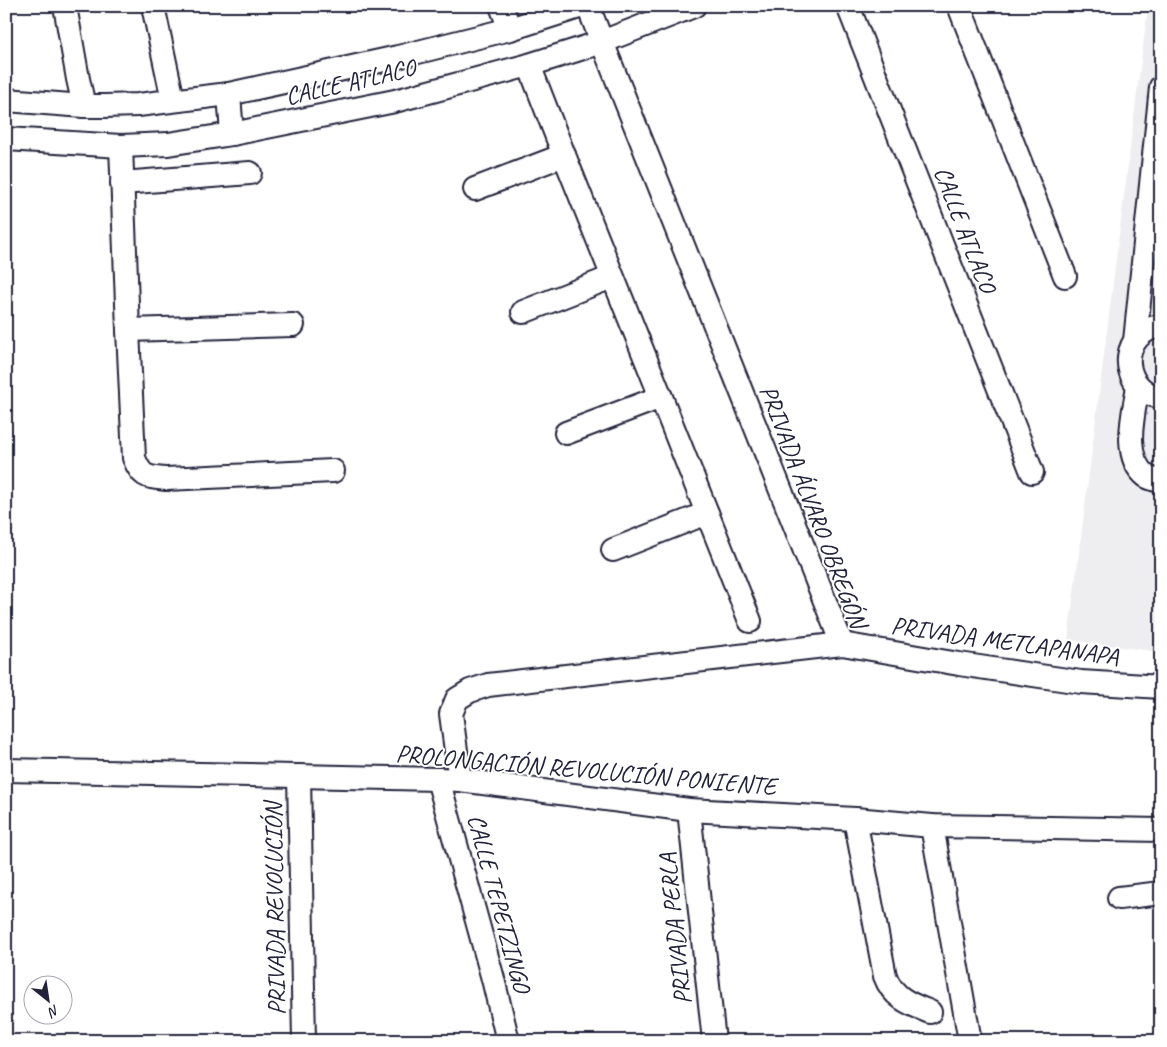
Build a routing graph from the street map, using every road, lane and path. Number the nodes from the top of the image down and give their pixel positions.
1 (65, 6) edge
2 (153, 6) edge
3 (501, 6) edge
4 (582, 6) edge
5 (588, 6) edge
6 (694, 6) edge
7 (848, 6) edge
8 (959, 6) edge
9 (510, 28) junction
10 (602, 42) junction
11 (529, 65) junction
12 (1161, 87) edge
13 (229, 94) junction
14 (6, 100) edge
15 (173, 100) junction
16 (84, 106) junction
17 (232, 134) junction
18 (6, 139) edge
19 (122, 146) junction
20 (564, 155) junction
21 (250, 173) dead end
22 (122, 183) junction
23 (475, 189) dead end
24 (1065, 276) dead end
25 (612, 277) junction
26 (523, 312) dead end
27 (293, 325) dead end
28 (1161, 326) edge
29 (128, 330) junction
30 (1135, 341) junction
31 (1138, 386) junction
32 (661, 397) junction
33 (1161, 397) edge
34 (566, 433) dead end
35 (334, 471) dead end
36 (1032, 472) dead end
37 (1161, 481) edge
38 (707, 513) junction
39 (613, 550) dead end
40 (750, 621) dead end
41 (842, 644) junction
42 (1161, 687) edge
43 (6, 770) edge
44 (299, 776) junction
45 (438, 779) junction
46 (460, 780) junction
47 (689, 810) junction
48 (855, 819) junction
49 (932, 826) junction
50 (1161, 830) edge
51 (1161, 893) edge
52 (1119, 898) dead end
53 (930, 1012) dead end
54 (304, 1041) edge
55 (508, 1041) edge
56 (714, 1041) edge
57 (970, 1041) edge

1 - 16 street
2 - 15 street
3 - 9 street
4 - 9 street, CALLE ATLACO
5 - 10 street, PRIVADA ÁLVARO OBREGÓN
6 - 10 street, CALLE ATLACO
7 - 36 street, CALLE ATLACO
8 - 24 street
9 - 13 street, CALLE ATLACO
10 - 11 street, CALLE ATLACO
10 - 41 street, PRIVADA ÁLVARO OBREGÓN
11 - 17 street, CALLE ATLACO
11 - 20 street
12 - 30 street
13 - 15 street, CALLE ATLACO
13 - 17 street
14 - 16 street, CALLE ATLACO
15 - 16 street, CALLE ATLACO
17 - 19 street, CALLE ATLACO
18 - 19 street, CALLE ATLACO
19 - 22 street
20 - 23 street
20 - 25 street
21 - 22 street
22 - 29 street
25 - 26 street
25 - 32 street
27 - 29 street
28 - 30 street
29 - 35 street
30 - 31 street
31 - 33 street
31 - 37 street
32 - 34 street
32 - 38 street
38 - 39 street
38 - 40 street
41 - 42 street, PRIVADA METLAPANAPA
41 - 46 street, PRIVADA ÁLVARO OBREGÓN
43 - 44 street, PROLONGACIÓN REVOLUCIÓN PONIENTE
44 - 45 street, PROLONGACIÓN REVOLUCIÓN PONIENTE
44 - 54 street, PRIVADA REVOLUCIÓN
45 - 46 street, PROLONGACIÓN REVOLUCIÓN PONIENTE
45 - 55 street, CALLE TEPETZINGO
46 - 47 street, PROLONGACIÓN REVOLUCIÓN PONIENTE
47 - 48 street, PROLONGACIÓN REVOLUCIÓN PONIENTE
47 - 56 street, PRIVADA PERLA
48 - 49 street, PROLONGACIÓN REVOLUCIÓN PONIENTE
48 - 53 street
49 - 50 street, PROLONGACIÓN REVOLUCIÓN PONIENTE
49 - 57 street
51 - 52 street

